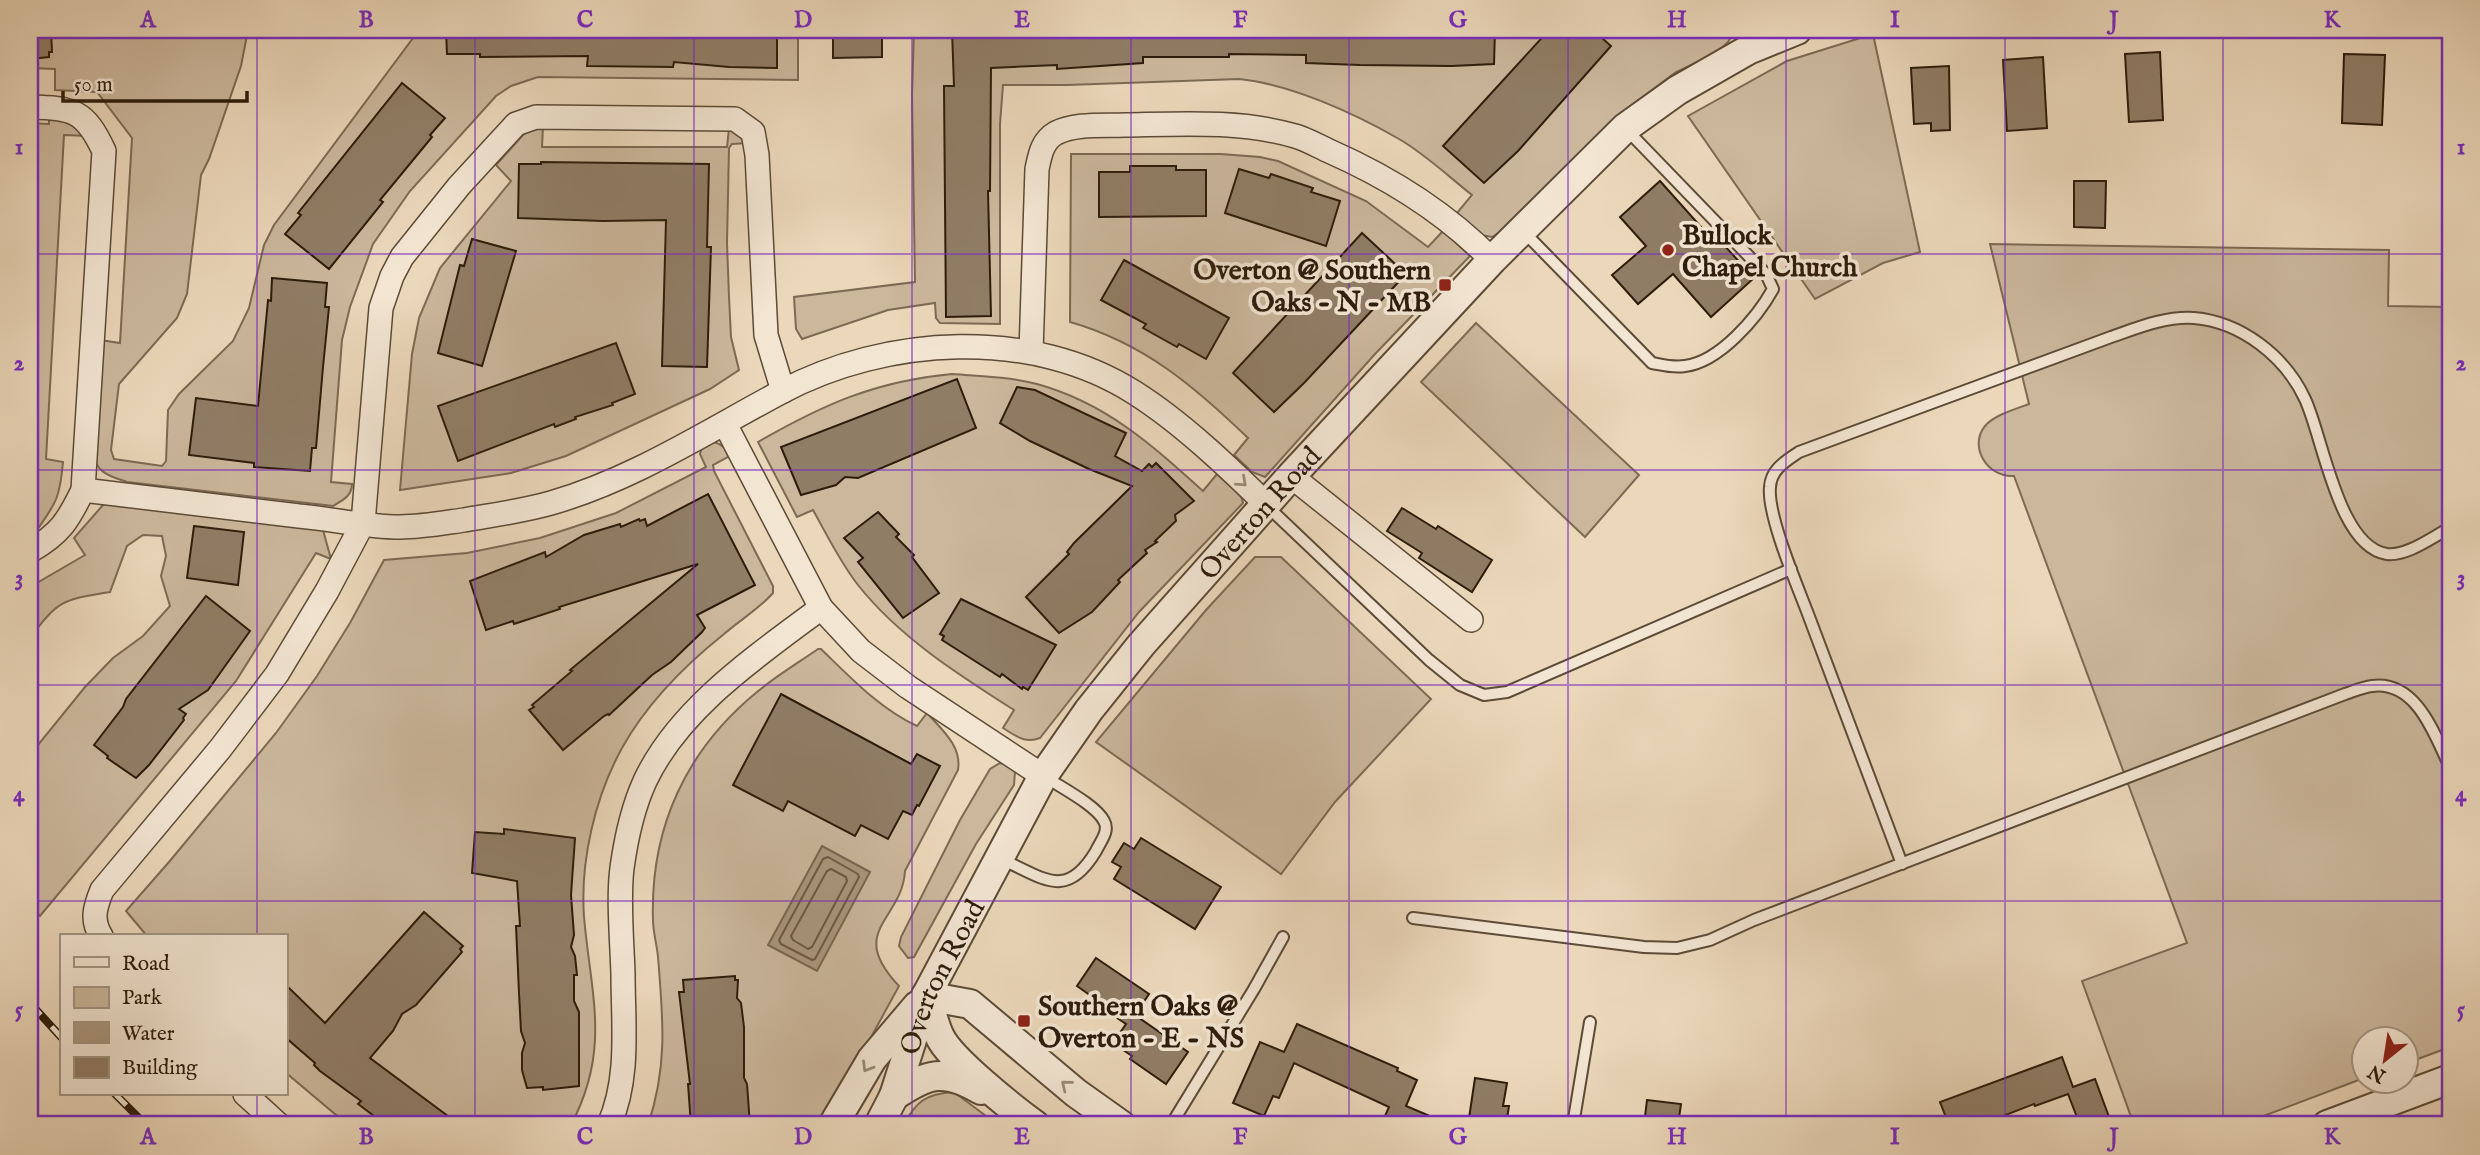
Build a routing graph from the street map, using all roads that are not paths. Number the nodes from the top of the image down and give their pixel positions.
1 (1797, 30) edge
2 (1747, 40) edge
3 (30, 107) edge
4 (1625, 128) junction
5 (1522, 229) junction
6 (1492, 260) junction
7 (1031, 352) junction
8 (783, 390) junction
9 (725, 424) junction
10 (1291, 476) junction
11 (83, 491) junction
12 (1266, 505) junction
13 (363, 523) junction
14 (2450, 528) edge
15 (30, 551) edge
16 (1791, 569) junction
17 (821, 608) junction
18 (1471, 620) dead end
19 (2450, 768) edge
20 (1043, 776) junction
21 (999, 858) junction
22 (1902, 864) junction
23 (1413, 918) dead end
24 (100, 934) edge
25 (1283, 937) dead end
26 (926, 996) junction
27 (1590, 1022) dead end
28 (2450, 1079) edge
29 (247, 1096) edge
30 (894, 1096) junction
31 (1012, 1108) junction
32 (279, 1125) edge
33 (609, 1125) edge
34 (833, 1125) edge
35 (878, 1125) edge
36 (1035, 1125) edge
37 (1121, 1125) edge
38 (1171, 1125) edge
39 (1573, 1125) edge
40 (2327, 1125) edge

1 - 2 street, Overton Road
2 - 4 street, Overton Road
3 - 11 street
4 - 5 street, Overton Road
4 - 5 lane
5 - 6 street, Overton Road
6 - 7 street
6 - 10 street, Overton Road
7 - 8 street
7 -> 12 street
8 - 9 street
8 - 13 street
9 - 13 street
9 - 17 street
10 - 12 street, Overton Road
10 - 18 street
11 - 13 street
11 - 15 street
12 - 16 lane
12 - 20 street, Overton Road
13 - 24 street
14 - 16 lane
16 - 22 lane
17 - 20 street
17 - 33 street
19 - 22 lane
20 - 21 street, Overton Road
20 - 21 lane
21 - 26 street, Overton Road
22 - 23 lane
25 - 38 lane
26 - 30 street, Overton Road
26 - 31 street
26 -> 34 street
37 -> 26 street
27 - 39 lane
28 - 40 street
29 - 32 street
30 - 31 street
30 - 35 street, Overton Road
31 - 36 street

